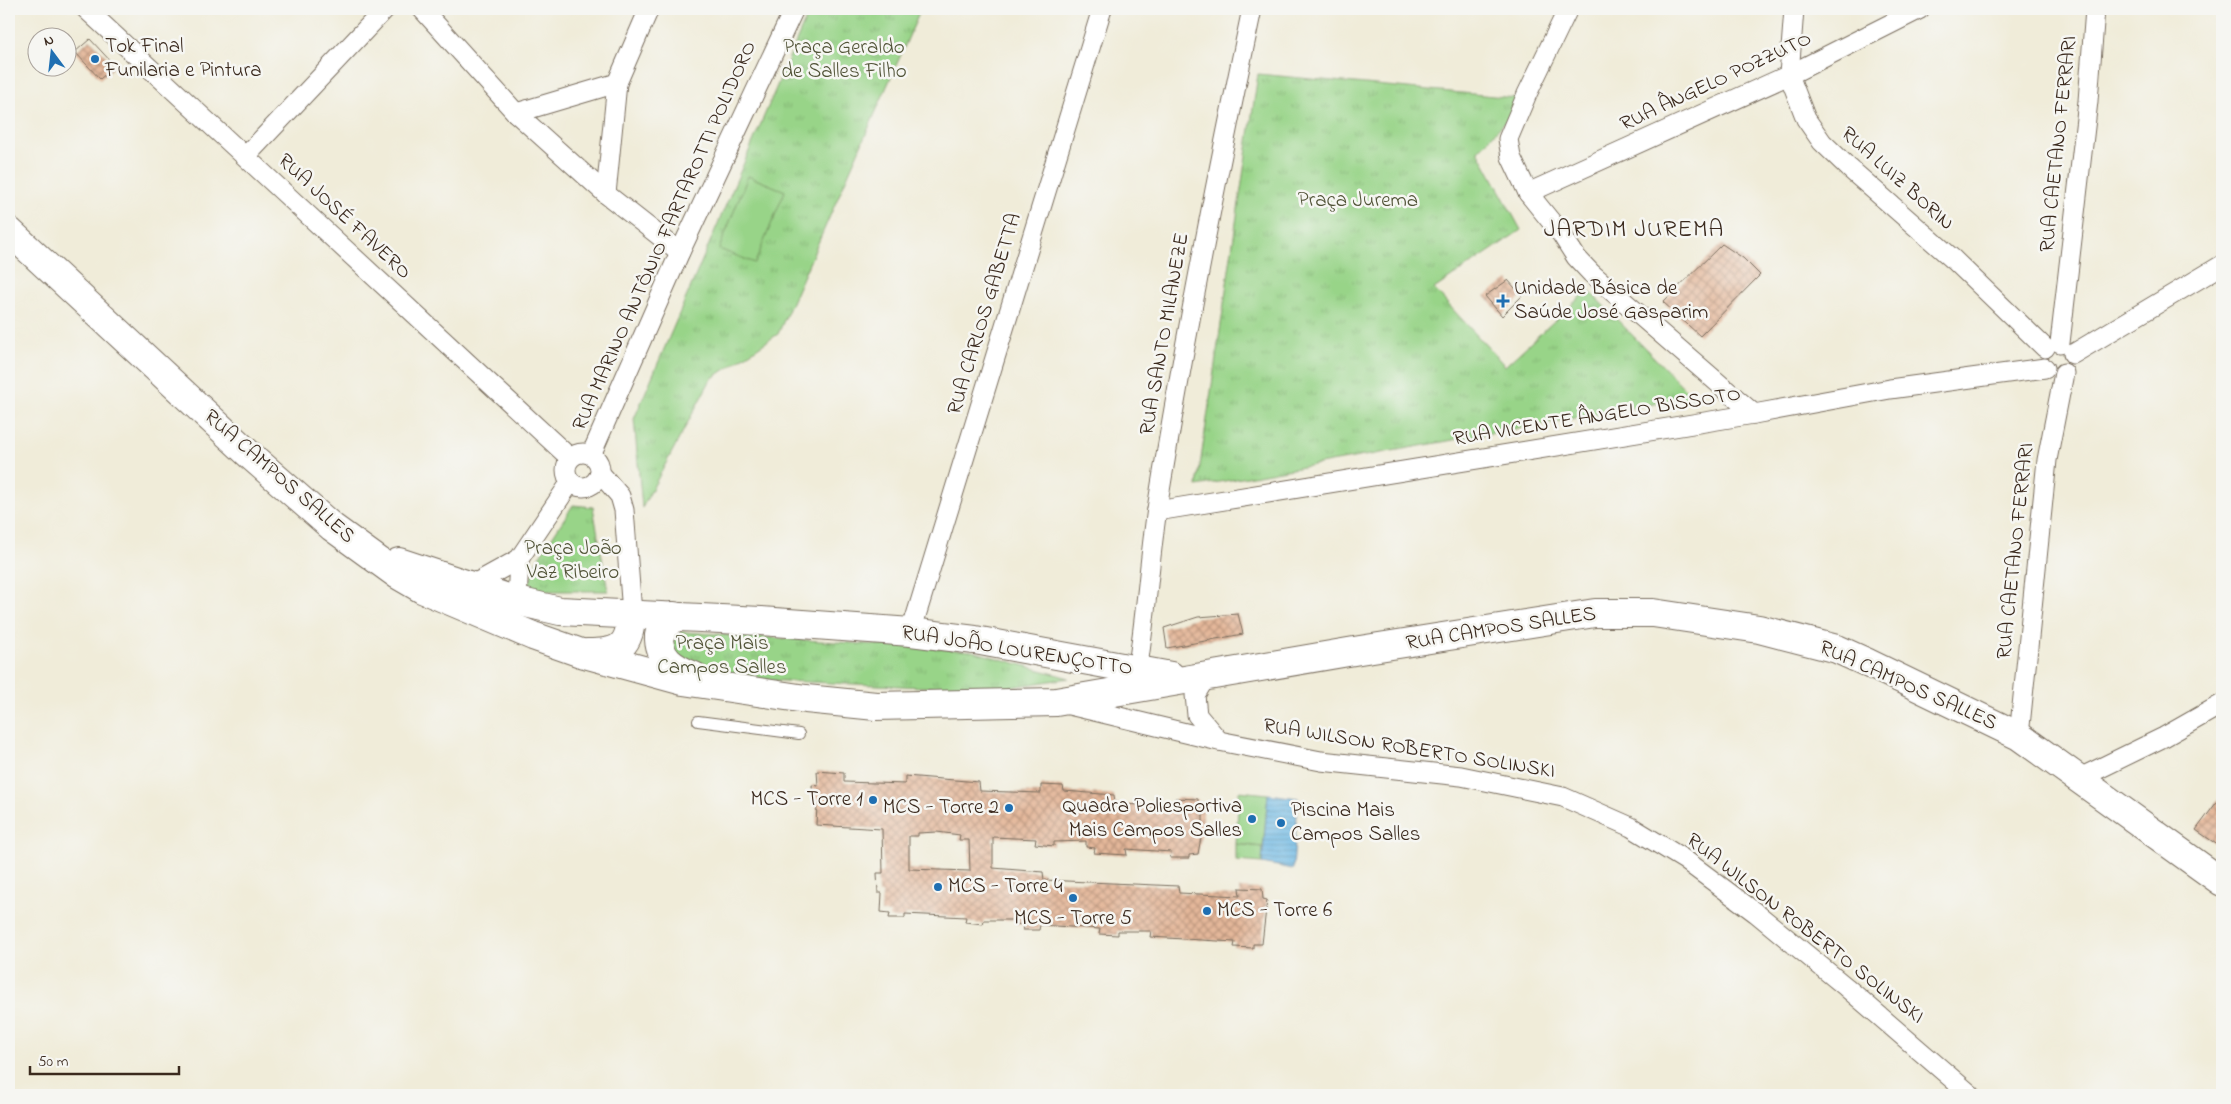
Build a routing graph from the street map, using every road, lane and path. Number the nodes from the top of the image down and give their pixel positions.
1 (86, 9) edge
2 (385, 9) edge
3 (422, 9) edge
4 (649, 9) edge
5 (794, 9) edge
6 (1102, 9) edge
7 (1252, 9) edge
8 (1568, 9) edge
9 (1794, 9) edge
10 (1920, 9) edge
11 (2095, 9) edge
12 (1789, 75) junction
13 (617, 83) junction
14 (516, 113) junction
15 (246, 156) junction
16 (606, 194) junction
17 (1528, 194) junction
18 (9, 231) edge
19 (680, 252) junction
20 (2222, 265) edge
21 (2059, 348) junction
22 (2045, 368) junction
23 (2064, 373) junction
24 (1754, 414) junction
25 (591, 455) junction
26 (570, 458) junction
27 (600, 473) junction
28 (570, 483) junction
29 (1157, 511) junction
30 (370, 553) junction
31 (519, 559) junction
32 (472, 586) junction
33 (517, 601) junction
34 (632, 613) junction
35 (674, 616) junction
36 (911, 632) junction
37 (533, 636) junction
38 (581, 653) junction
39 (1137, 670) junction
40 (1199, 678) junction
41 (722, 687) junction
42 (1056, 702) junction
43 (977, 704) junction
44 (2222, 704) edge
45 (698, 721) dead end
46 (799, 734) dead end
47 (2019, 736) junction
48 (1219, 741) junction
49 (2080, 778) junction
50 (2222, 882) edge
51 (1971, 1095) edge

1 - 15 street, RUA JOSÉ FAVERO
2 - 15 street
3 - 14 street
4 - 13 street
5 - 19 street, RUA MARINO ANTÔNIO FARTAROTTI POLIDORO
6 - 36 street, RUA CARLOS GABETTA
7 - 29 street, RUA SANTO MILANEZE
8 - 17 street
9 - 12 street, RUA LUIZ BORIN
10 - 12 street, RUA ÂNGELO POZZUTO
11 - 21 street, RUA CAETANO FERRARI
12 - 17 street, RUA ÂNGELO POZZUTO
12 - 21 street, RUA LUIZ BORIN
13 - 14 street
13 - 16 street
14 - 16 street
15 - 26 street, RUA JOSÉ FAVERO
16 - 19 street
17 - 24 street
18 - 30 main road, RUA CAMPOS SALLES
19 - 25 street, RUA MARINO ANTÔNIO FARTAROTTI POLIDORO
20 - 21 street
21 - 22 street
21 - 23 street, RUA CAETANO FERRARI
22 - 23 street
22 - 24 street, RUA VICENTE ÂNGELO BISSOTO
23 - 47 street, RUA CAETANO FERRARI
24 - 29 street, RUA VICENTE ÂNGELO BISSOTO
25 - 26 street
25 - 27 street
26 - 28 street
27 - 28 street
27 - 34 street
28 - 31 street
29 - 39 street, RUA SANTO MILANEZE
30 - 32 main road, RUA JOÃO LOURENÇOTTO
30 - 37 main road, RUA CAMPOS SALLES
31 - 32 street
31 - 33 street
32 - 33 main road, RUA JOÃO LOURENÇOTTO
33 - 34 main road, RUA JOÃO LOURENÇOTTO
33 - 37 main road
34 - 35 main road, RUA JOÃO LOURENÇOTTO
34 - 38 main road
35 - 36 main road, RUA JOÃO LOURENÇOTTO
35 - 41 main road
36 - 39 main road, RUA JOÃO LOURENÇOTTO
37 - 38 main road, RUA CAMPOS SALLES
38 - 41 main road, RUA CAMPOS SALLES
39 - 40 main road, RUA JOÃO LOURENÇOTTO
39 - 43 main road, RUA CAMPOS SALLES
40 - 42 main road, RUA CAMPOS SALLES
40 - 47 main road, RUA CAMPOS SALLES
40 - 48 street
41 - 43 main road, RUA CAMPOS SALLES
42 - 43 main road, RUA CAMPOS SALLES
42 - 48 street, RUA WILSON ROBERTO SOLINSKI
44 - 49 street
45 - 46 lane
47 - 49 main road, RUA CAMPOS SALLES
48 - 51 street, RUA WILSON ROBERTO SOLINSKI
49 - 50 main road, RUA CAMPOS SALLES

